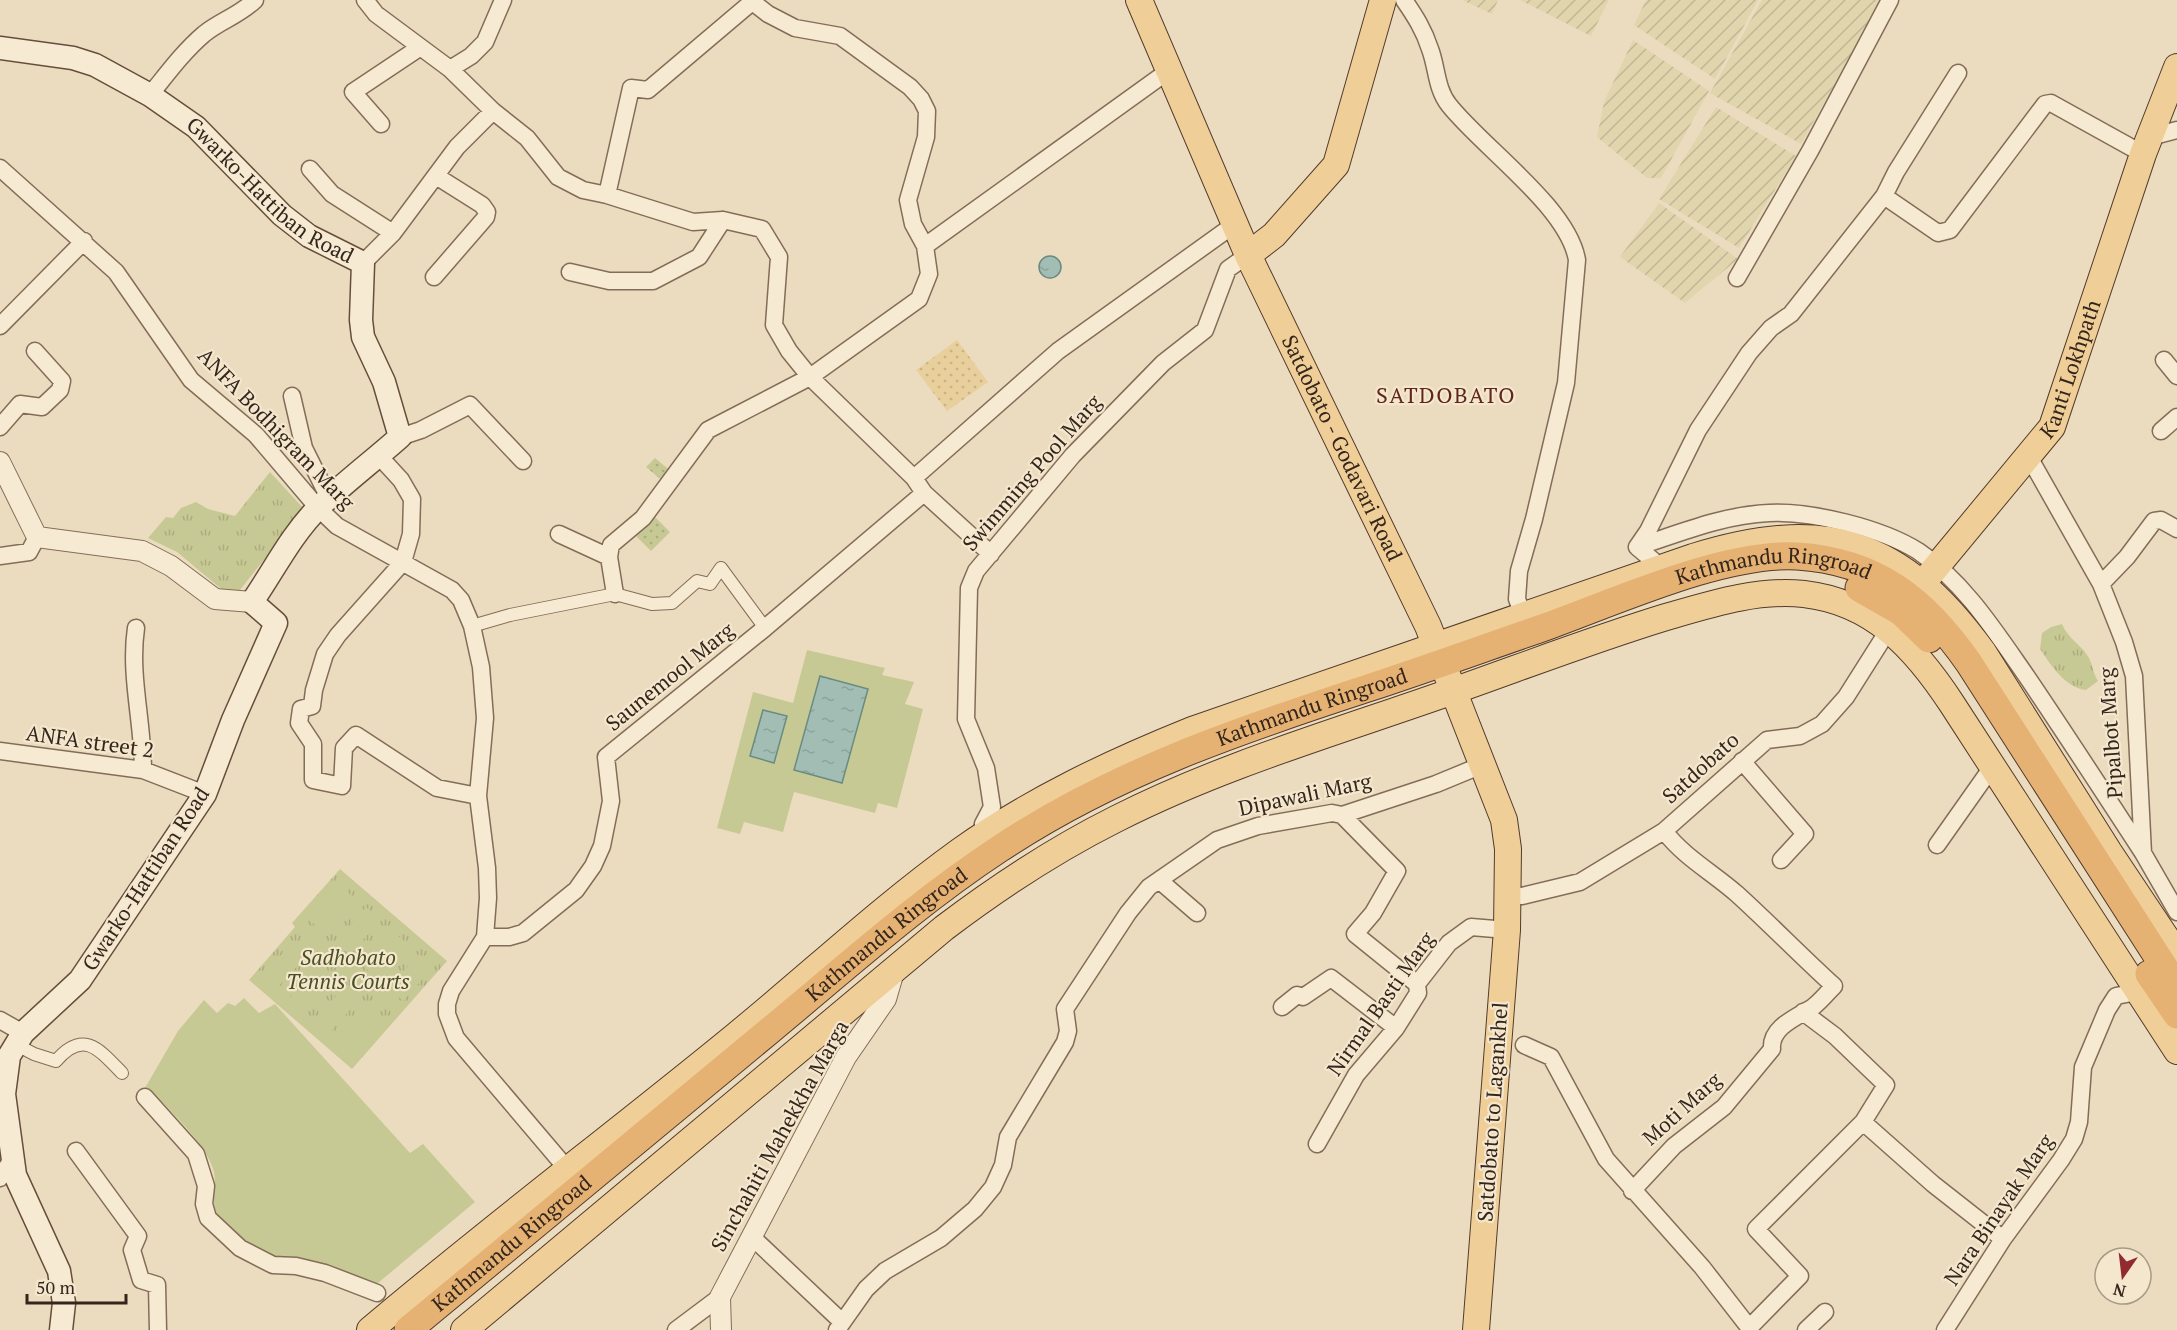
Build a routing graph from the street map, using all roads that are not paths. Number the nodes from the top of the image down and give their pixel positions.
1 (255, 0) edge
2 (365, 0) edge
3 (503, 0) edge
4 (1139, 0) edge
5 (1383, 0) edge
6 (1404, 0) edge
7 (1890, 0) edge
8 (751, 1) edge
9 (0, 48) edge
10 (419, 48) junction
11 (2177, 66) edge
12 (450, 69) junction
13 (1171, 69) junction
14 (1958, 73) dead end
15 (150, 95) junction
16 (494, 111) junction
17 (381, 124) dead end
18 (2164, 139) edge
19 (0, 168) edge
20 (310, 169) dead end
21 (436, 176) junction
22 (607, 195) junction
23 (1884, 196) junction
24 (723, 220) junction
25 (1235, 224) junction
26 (393, 233) junction
27 (84, 241) junction
28 (925, 246) junction
29 (1248, 255) junction
30 (363, 263) junction
31 (570, 272) dead end
32 (434, 277) dead end
33 (1737, 278) dead end
34 (0, 326) edge
35 (35, 351) dead end
36 (2164, 360) dead end
37 (2177, 376) edge
38 (810, 377) junction
39 (292, 396) dead end
40 (2177, 417) edge
41 (0, 427) edge
42 (2161, 431) dead end
43 (400, 438) junction
44 (379, 456) junction
45 (2029, 457) junction
46 (523, 461) dead end
47 (0, 462) edge
48 (914, 478) junction
49 (924, 493) junction
50 (324, 503) junction
51 (2177, 529) edge
52 (559, 534) dead end
53 (38, 537) junction
54 (1637, 547) junction
55 (991, 554) junction
56 (0, 556) edge
57 (609, 557) junction
58 (403, 562) junction
59 (1662, 568) junction
60 (2101, 584) junction
61 (615, 594) junction
62 (1912, 597) junction
63 (252, 602) junction
64 (1523, 615) junction
65 (472, 626) junction
66 (136, 628) dead end
67 (765, 628) junction
68 (1445, 668) junction
69 (0, 752) edge
70 (1742, 761) junction
71 (1482, 765) junction
72 (1992, 767) junction
73 (143, 770) junction
74 (205, 794) junction
75 (478, 796) junction
76 (1342, 815) junction
77 (1664, 831) junction
78 (987, 834) junction
79 (1937, 844) dead end
80 (2143, 853) junction
81 (1781, 860) dead end
82 (1160, 881) junction
83 (1507, 895) junction
84 (1197, 913) dead end
85 (2172, 919) edge
86 (1507, 930) junction
87 (485, 937) junction
88 (2177, 954) edge
89 (895, 968) junction
90 (1417, 984) junction
91 (2177, 987) edge
92 (2137, 992) junction
93 (1282, 1007) dead end
94 (1803, 1012) junction
95 (2177, 1015) edge
96 (0, 1020) edge
97 (1396, 1028) junction
98 (1499, 1038) junction
99 (1524, 1045) joint
100 (12, 1047) edge
101 (2177, 1051) edge
102 (122, 1073) dead end
103 (145, 1097) dead end
104 (1863, 1122) junction
105 (1317, 1144) dead end
106 (76, 1151) dead end
107 (12, 1159) junction
108 (568, 1170) junction
109 (0, 1178) edge
110 (1632, 1191) junction
111 (751, 1236) junction
112 (2003, 1239) junction
113 (377, 1293) dead end
114 (720, 1297) junction
115 (1825, 1312) dead end
116 (839, 1326) edge
117 (1750, 1329) edge
118 (62, 1330) edge
119 (158, 1330) edge
120 (370, 1330) edge
121 (408, 1330) edge
122 (432, 1330) edge
123 (464, 1330) edge
124 (676, 1330) edge
125 (721, 1330) edge
126 (1476, 1330) edge
127 (1806, 1330) edge
128 (1945, 1330) edge

1 - 15 street
2 - 10 street
3 - 12 street
4 - 13 main road, Satdobato - Godavari Road
5 - 29 main road
6 - 64 street
7 - 33 street
8 - 22 street
8 - 28 street
9 - 15 main road, Gwarko-Hattiban Road
10 - 12 street
10 - 17 street
11 - 18 main road, Kanti Lokhpath
12 - 16 street
13 - 25 main road, Satdobato - Godavari Road
13 - 28 street
14 - 23 street
15 - 30 main road, Gwarko-Hattiban Road
16 - 21 street
16 - 22 street
18 - 23 street
18 - 45 main road, Kanti Lokhpath
19 - 27 street, ANFA Bodhigram Marg
20 - 26 street
21 - 26 street
21 - 32 street
22 - 24 street
23 - 54 street
24 - 31 street
24 - 38 street
25 - 29 main road, Satdobato - Godavari Road
25 - 48 street
26 - 30 street
27 - 34 street
27 - 50 street, ANFA Bodhigram Marg
28 - 38 street
29 - 55 street, Swimming Pool Marg
29 - 68 main road, Satdobato - Godavari Road
30 - 43 main road, Gwarko-Hattiban Road
35 - 41 street
36 - 37 street
38 - 48 street
38 - 57 street
39 - 50 street
40 - 42 street
43 - 44 main road
43 - 46 street
44 - 50 main road
44 - 58 street
45 - 60 street, Pipalbot Marg
45 - 62 main road, Kanti Lokhpath
47 - 53 street
48 - 49 street
49 - 55 street
49 - 67 street, Saunemool Marg
50 - 58 street, ANFA Bodhigram Marg
50 - 63 main road
51 - 60 street
52 - 57 street
53 - 56 street
53 - 63 street
54 - 59 street
54 - 62 street
55 - 78 street, Swimming Pool Marg
57 - 61 street
58 - 65 street, ANFA Bodhigram Marg
58 - 75 street
59 - 62 main road
59 - 64 main road
60 - 80 street, Pipalbot Marg
61 - 65 street
61 - 67 street
62 - 68 highway, Kathmandu Ringroad
62 - 70 street, Satdobato
62 - 72 main road
62 - 80 street
62 - 85 main road
62 - 91 highway, Kathmandu Ringroad
62 - 95 highway, Kathmandu Ringroad
63 - 74 main road, Gwarko-Hattiban Road
64 - 68 main road
65 - 75 street, ANFA Bodhigram Marg
66 - 73 street
67 - 87 street, Saunemool Marg
68 - 71 main road
68 - 78 main road
68 - 89 main road
68 - 121 highway, Kathmandu Ringroad
68 - 122 highway, Kathmandu Ringroad
69 - 73 street, ANFA street 2
70 - 77 street, Satdobato
70 - 81 street
71 - 76 street, Dipawali Marg
71 - 83 main road
72 - 79 street
72 - 92 main road
73 - 74 street, ANFA street 2
74 - 100 main road, Gwarko-Hattiban Road
75 - 87 street, ANFA Bodhigram Marg
76 - 82 street, Dipawali Marg
76 - 90 street
77 - 83 street, Satdobato
77 - 94 street, Moti Marg
78 - 108 main road
80 - 85 street, Pipalbot Marg
82 - 84 street
82 - 116 street, Dipawali Marg
83 - 86 main road, Satdobato to Lagankhel
85 - 88 main road
86 - 90 street, Nirmal Basti Marg
86 - 98 main road, Satdobato to Lagankhel
87 - 108 street
89 - 111 street, Sinchahiti Mahekkha Marga
89 - 123 main road
90 - 97 street, Nirmal Basti Marg
92 - 101 main road
92 - 112 street, Nara Binayak Marg
93 - 97 street
94 - 104 street
94 - 110 street, Moti Marg
96 - 100 street
97 - 105 street, Nirmal Basti Marg
98 - 99 street
98 - 126 main road, Satdobato to Lagankhel
99 - 110 street
100 - 102 street
100 - 107 main road
103 - 113 street
104 - 112 street
104 - 117 street
106 - 119 street
107 - 109 street
107 - 118 main road
108 - 120 main road
110 - 117 street
111 - 114 street, Sinchahiti Mahekkha Marga
111 - 116 street
112 - 128 street, Nara Binayak Marg
114 - 124 street
114 - 125 street, Sinchahiti Mahekkha Marga
115 - 127 street

